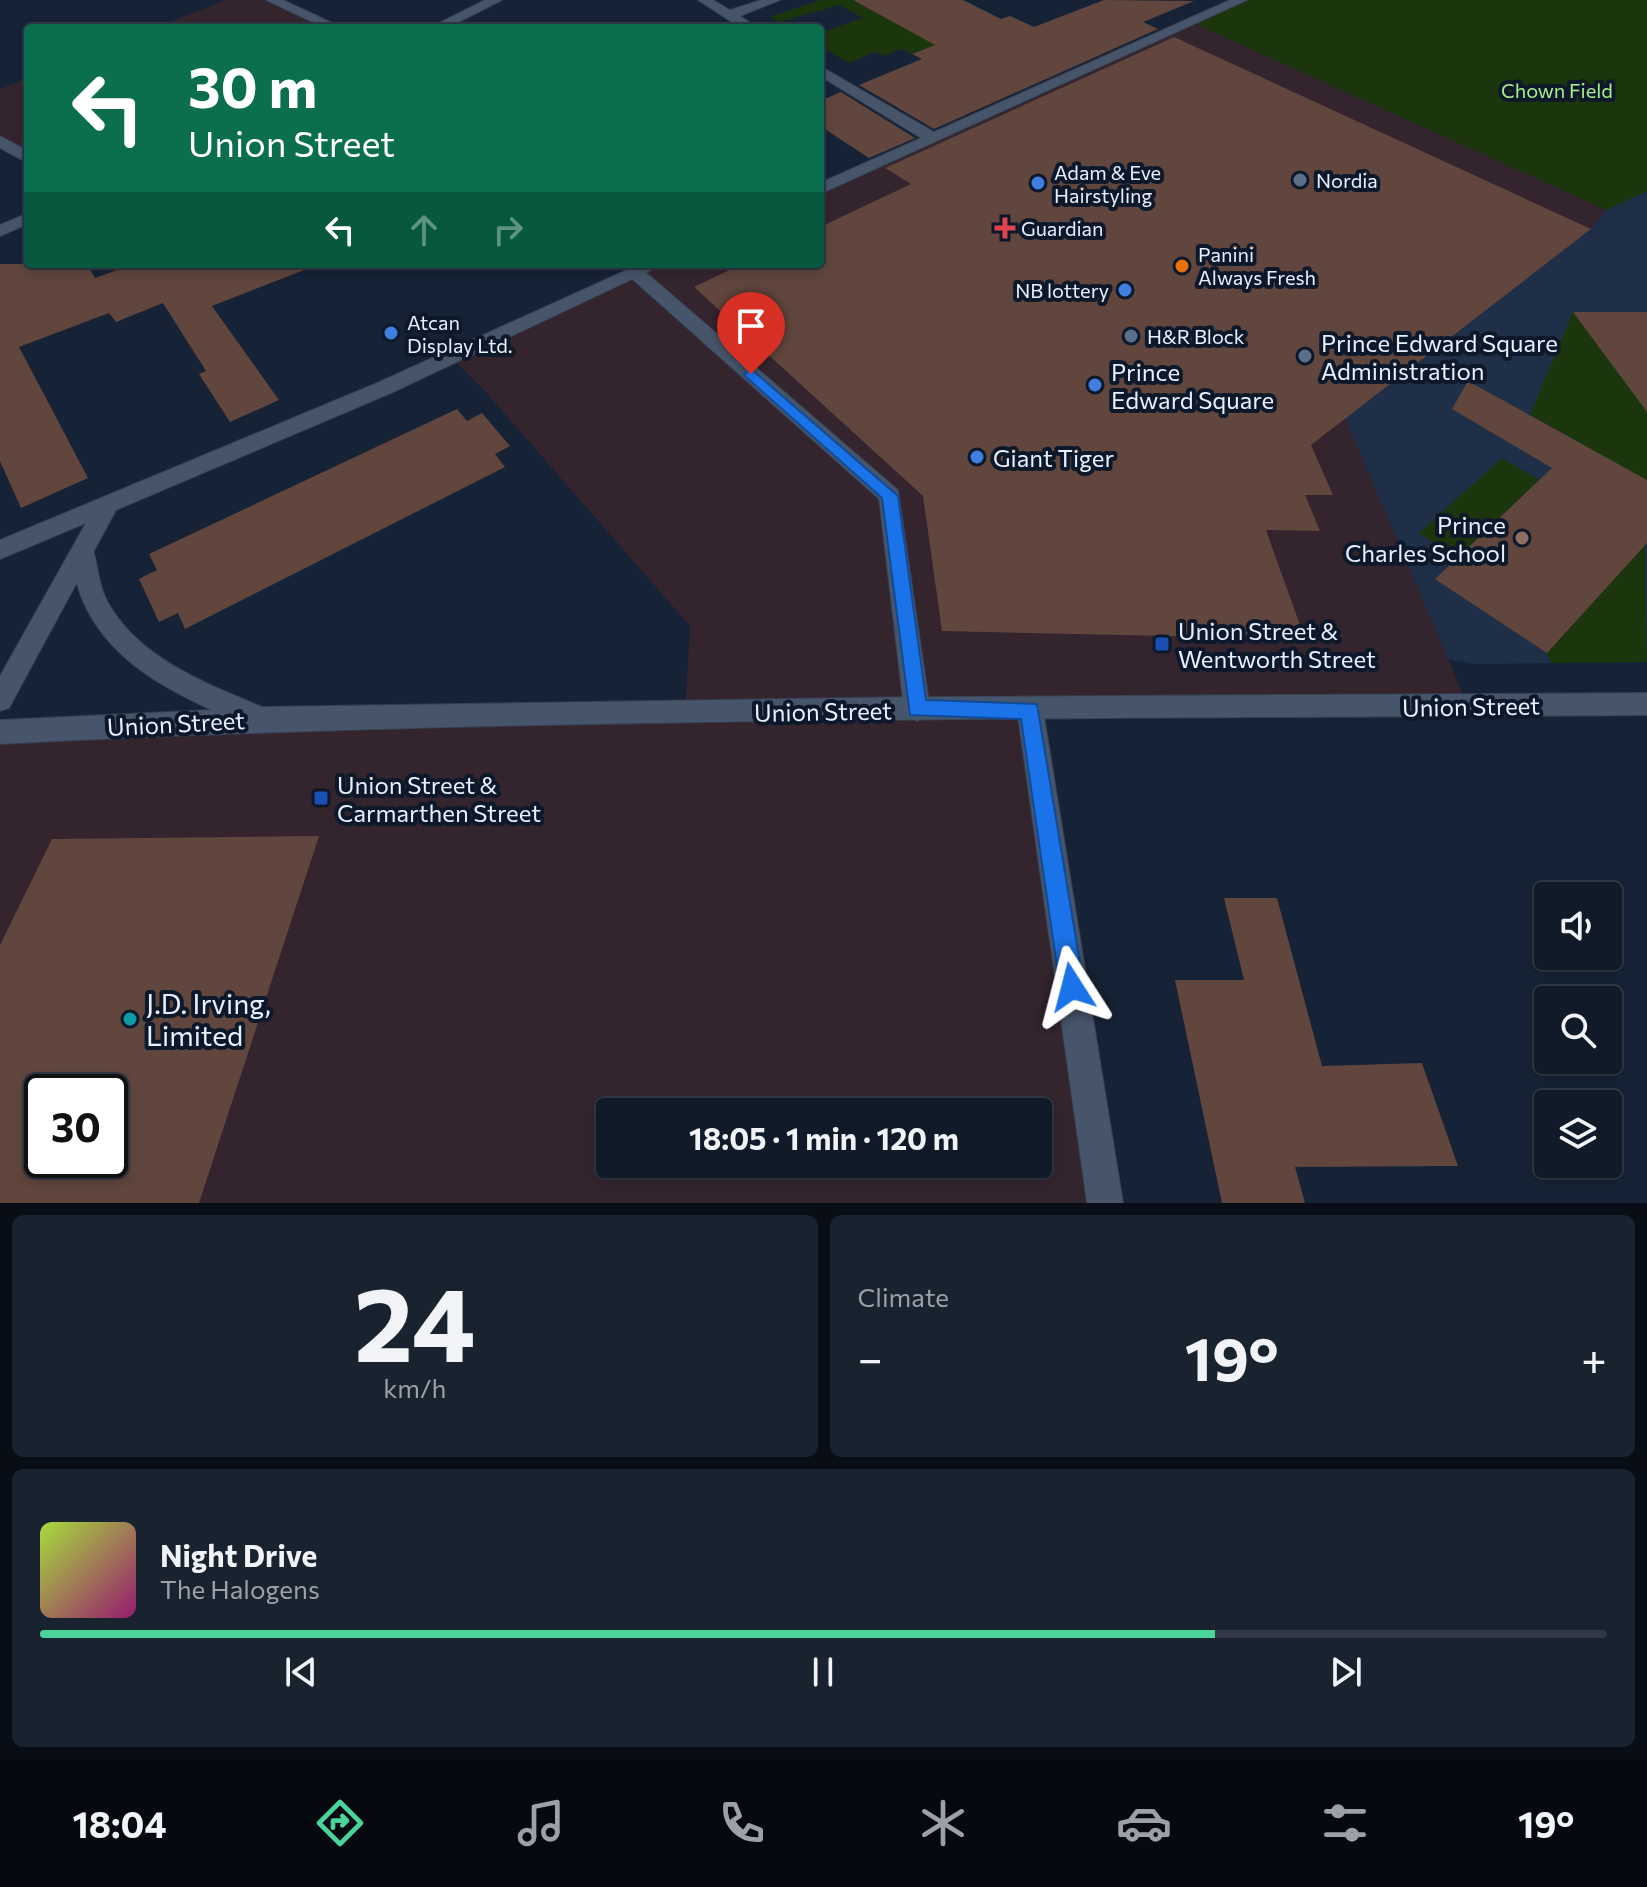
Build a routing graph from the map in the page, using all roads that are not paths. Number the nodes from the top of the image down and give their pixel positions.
1 (272, 0) edge
2 (496, 0) edge
3 (704, 0) edge
4 (774, 0) edge
5 (1241, 0) edge
6 (729, 15) junction
7 (327, 24) edge
8 (445, 24) edge
9 (744, 24) edge
10 (824, 72) edge
11 (934, 139) junction
12 (0, 141) edge
13 (24, 156) edge
14 (824, 187) edge
15 (24, 220) edge
16 (0, 231) edge
17 (646, 268) edge
18 (110, 501) junction
19 (0, 550) edge
20 (82, 553) junction
21 (0, 700) edge
22 (1647, 704) edge
23 (917, 709) junction
24 (1030, 710) junction
25 (259, 719) junction
26 (0, 732) edge
27 (1105, 1203) edge

1 - 7 street
2 - 8 street
3 - 6 street
4 - 6 street
5 - 11 street
6 - 9 street
10 - 11 street
11 - 14 street
12 - 13 street
15 - 16 street
17 - 18 street
17 - 23 street
18 - 19 street
18 - 20 street
20 - 21 street
20 - 25 street
22 - 24 street, Union Street
23 - 24 street, Union Street
23 - 25 street, Union Street
24 - 27 street
25 - 26 street, Union Street

